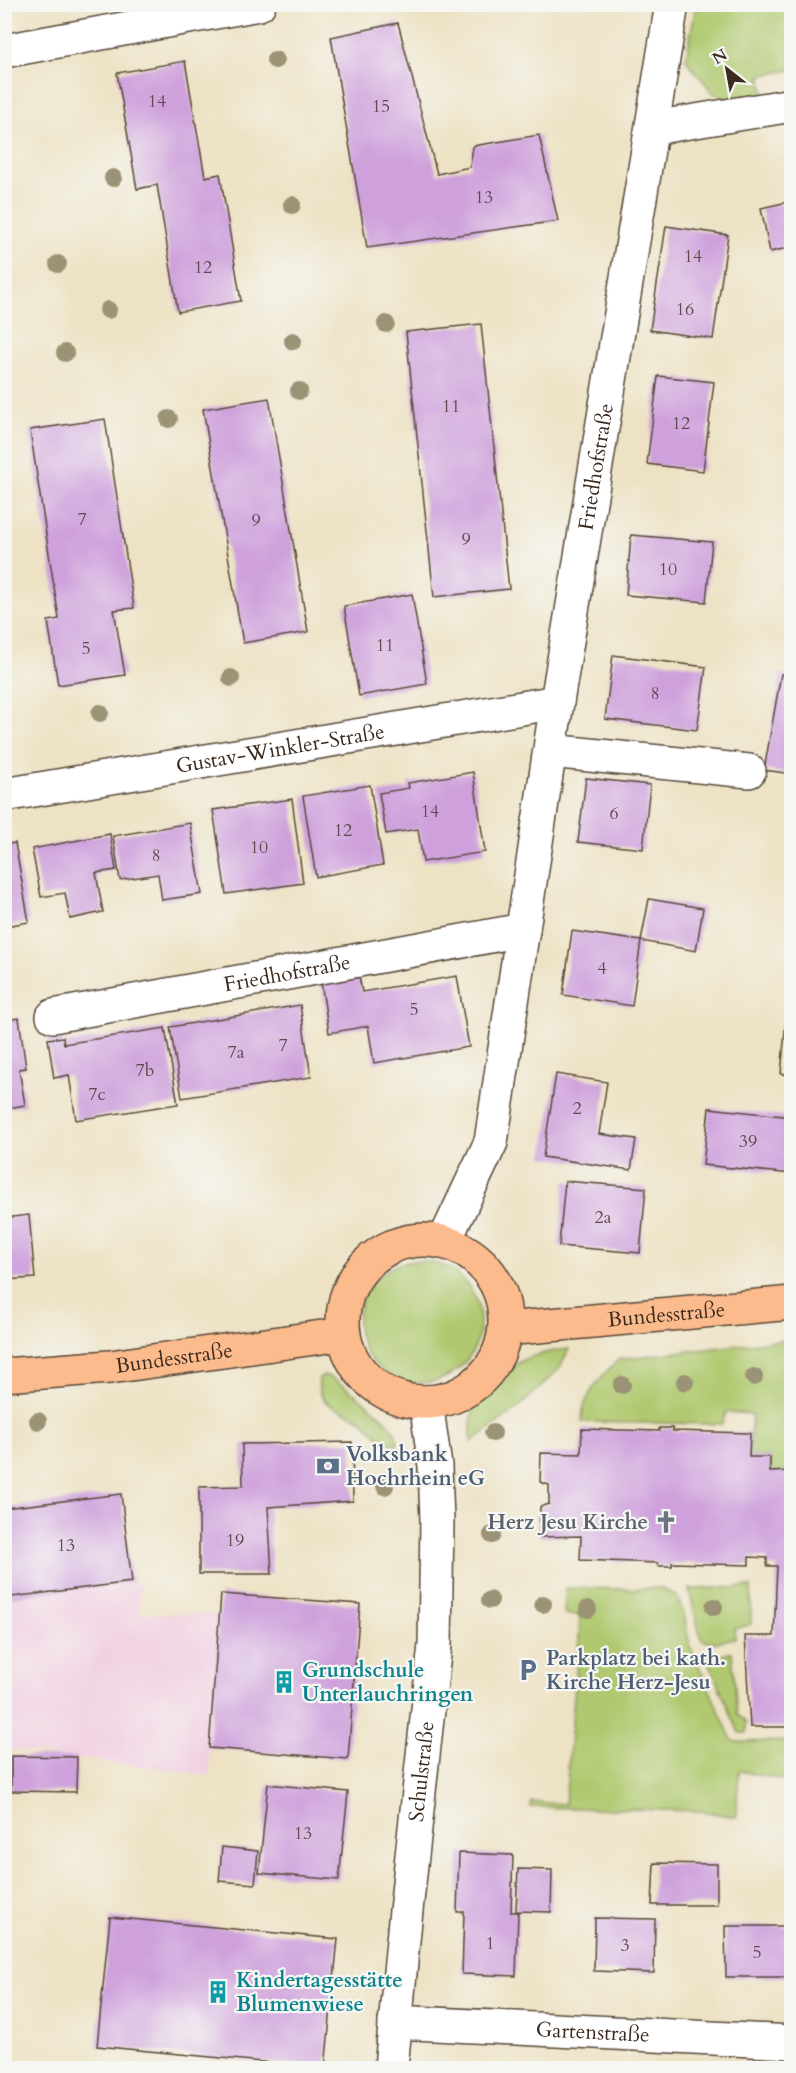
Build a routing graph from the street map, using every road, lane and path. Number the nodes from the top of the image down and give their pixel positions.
1 (260, 4) edge
2 (672, 4) edge
3 (4, 51) edge
4 (792, 105) edge
5 (653, 128) junction
6 (557, 702) junction
7 (550, 751) junction
8 (749, 771) dead end
9 (4, 795) edge
10 (523, 930) junction
11 (53, 1016) dead end
12 (444, 1242) junction
13 (792, 1303) edge
14 (505, 1329) junction
15 (343, 1334) junction
16 (4, 1375) edge
17 (426, 1402) junction
18 (395, 2022) junction
19 (792, 2042) edge
20 (391, 2068) edge

1 - 3 street
2 - 5 street, Friedhofstraße
4 - 5 street
5 - 6 street, Friedhofstraße
6 - 7 street, Friedhofstraße
6 - 9 street, Gustav-Winkler-Straße
7 - 8 street
7 - 10 street, Friedhofstraße
10 - 11 street, Friedhofstraße
10 - 12 street, Friedhofstraße
12 - 14 main road
12 - 15 main road
13 - 14 main road, Bundesstraße
14 - 17 main road
15 - 16 main road, Bundesstraße
15 - 17 main road
17 - 18 street, Schulstraße
18 - 19 street, Gartenstraße
18 - 20 street, Schulstraße

